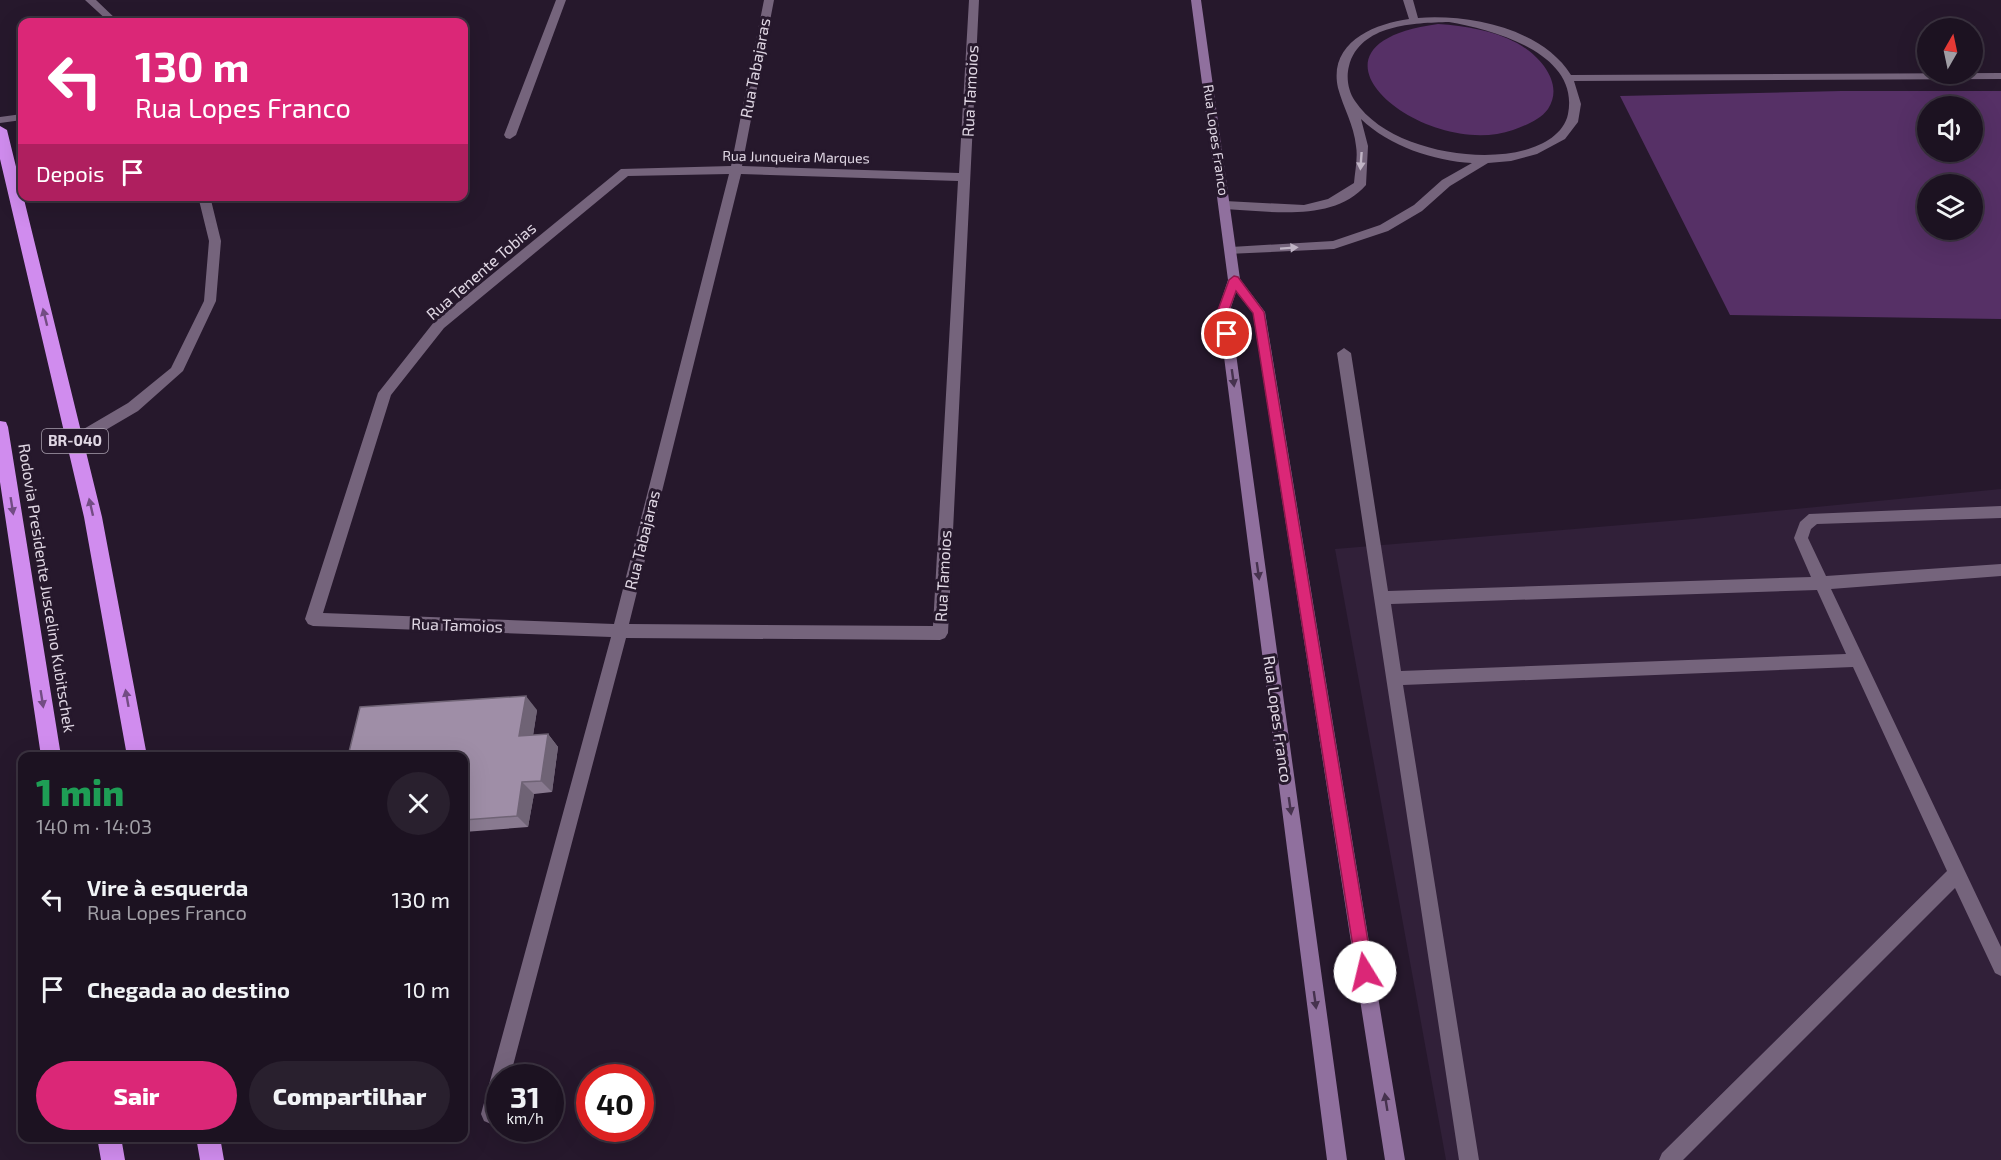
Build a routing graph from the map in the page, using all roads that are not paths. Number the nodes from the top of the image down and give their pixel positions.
1 (90, 0) edge
2 (561, 0) edge
3 (769, 0) edge
4 (974, 0) edge
5 (1196, 0) edge
6 (1408, 0) edge
7 (110, 18) edge
8 (1414, 20) junction
9 (2001, 76) edge
10 (1569, 78) junction
11 (1351, 104) junction
12 (18, 118) edge
13 (0, 120) edge
14 (0, 130) edge
15 (510, 135) dead end
16 (1485, 160) junction
17 (736, 170) junction
18 (625, 172) joint
19 (966, 177) junction
20 (205, 201) edge
21 (1225, 205) junction
22 (1231, 250) junction
23 (1234, 280) junction
24 (1344, 353) dead end
25 (0, 427) edge
26 (75, 441) junction
27 (2001, 512) edge
28 (2001, 570) edge
29 (1821, 583) junction
30 (1382, 598) junction
31 (313, 619) joint
32 (620, 632) junction
33 (1859, 660) junction
34 (1394, 678) junction
35 (50, 752) edge
36 (136, 752) edge
37 (1957, 874) junction
38 (2001, 967) edge
39 (504, 1064) edge
40 (110, 1142) edge
41 (209, 1142) edge
42 (112, 1160) edge
43 (212, 1160) edge
44 (1337, 1160) edge
45 (1395, 1160) edge
46 (1469, 1160) edge
47 (1669, 1160) edge

1 - 7 street
2 - 15 street
3 - 17 street, Rua Tabajaras
4 - 19 street, Rua Tamoios
5 - 21 street, Rua Lopes Franco
6 - 8 street
8 - 10 street
8 - 11 street
9 - 10 street
10 - 16 street
11 - 16 street
11 -> 21 street
12 - 13 street
26 -> 14 highway, BR-040
22 -> 16 street
17 - 18 street, Rua Junqueira Marques
17 - 19 street, Rua Junqueira Marques
17 - 32 street, Rua Tabajaras
18 - 31 street, Rua Tenente Tobias
19 - 32 street, Rua Tamoios
20 - 26 street
21 - 22 street, Rua Lopes Franco
22 - 23 street, Rua Lopes Franco
23 -> 44 street, Rua Lopes Franco
45 -> 23 street
24 - 30 street
25 -> 35 highway, Rodovia Presidente Juscelino Kubitschek
36 -> 26 highway, BR-040
27 - 29 street
28 - 29 street
29 - 30 street
29 - 33 street
30 - 34 street
31 - 32 street, Rua Tamoios
32 - 39 street, Rua Tabajaras
33 - 34 street
33 - 37 street
34 - 46 street
37 - 38 street
37 - 47 street
40 - 42 highway
41 - 43 highway

